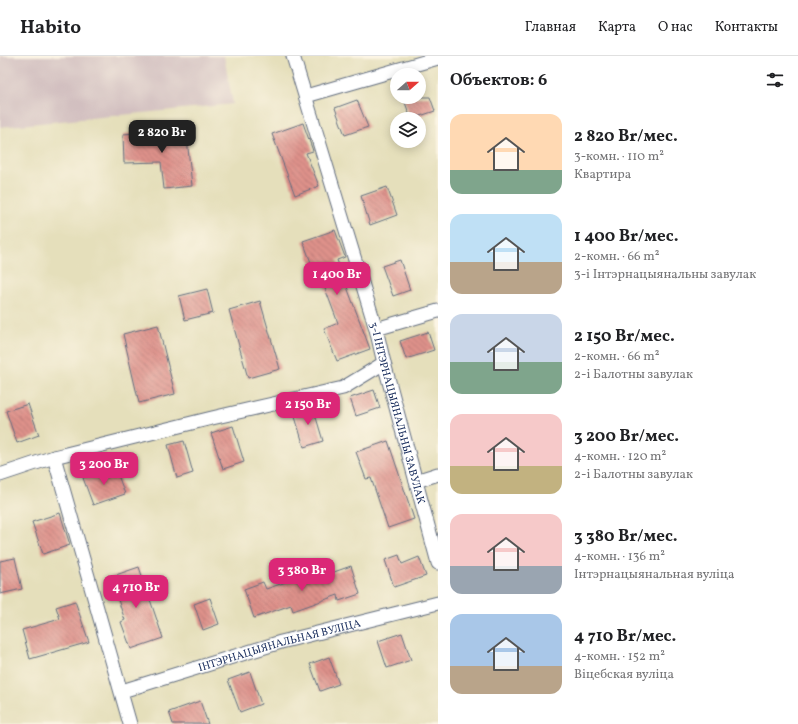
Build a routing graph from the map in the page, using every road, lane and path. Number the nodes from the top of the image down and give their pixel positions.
1 (293, 56) edge
2 (438, 58) edge
3 (306, 96) junction
4 (438, 311) edge
5 (376, 329) junction
6 (384, 363) junction
7 (54, 457) junction
8 (438, 474) edge
9 (0, 475) edge
10 (416, 481) junction
11 (438, 563) edge
12 (438, 603) edge
13 (122, 691) junction
14 (130, 724) edge

1 - 3 street, 3-І ІНТЭРНАЦЫЯНАЛЬНЫ ЗАВУЛАК
2 - 3 street
3 - 5 street, 3-І ІНТЭРНАЦЫЯНАЛЬНЫ ЗАВУЛАК
4 - 5 street
5 - 6 street, 3-І ІНТЭРНАЦЫЯНАЛЬНЫ ЗАВУЛАК
6 - 7 street
6 - 10 street, 3-І ІНТЭРНАЦЫЯНАЛЬНЫ ЗАВУЛАК
7 - 9 street
7 - 13 street
8 - 10 street
10 - 11 street, 3-І ІНТЭРНАЦЫЯНАЛЬНЫ ЗАВУЛАК
12 - 13 street, ІНТЭРНАЦЫЯНАЛЬНАЯ ВУЛІЦА
13 - 14 street

